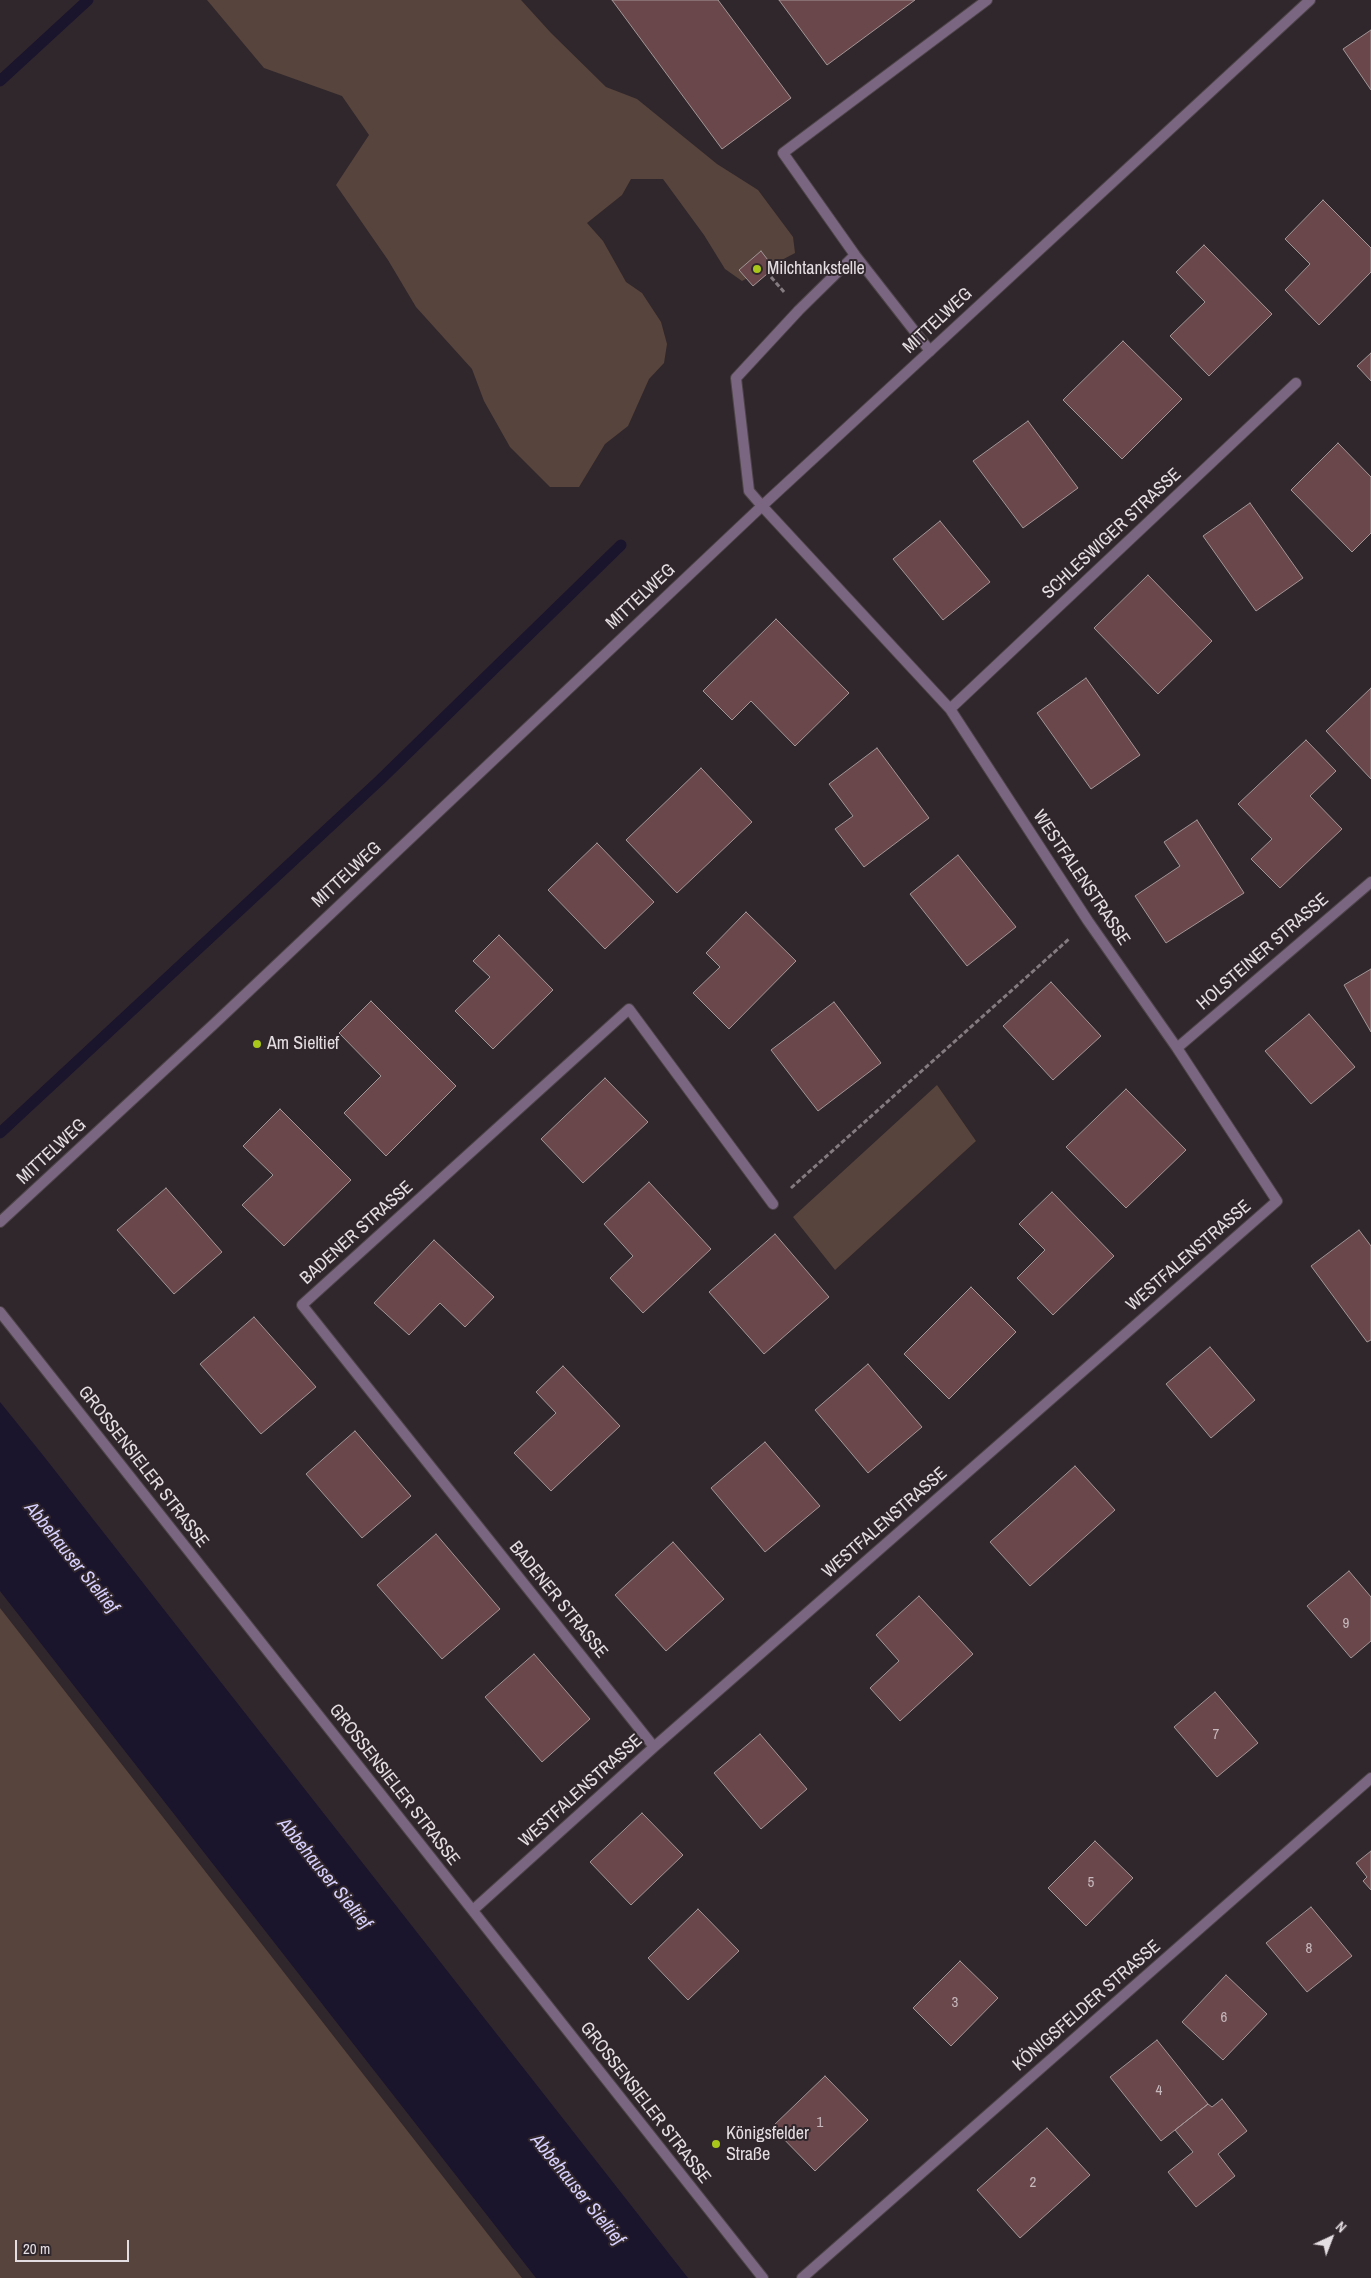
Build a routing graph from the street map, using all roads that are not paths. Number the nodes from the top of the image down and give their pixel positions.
1 (987, 0) edge
2 (1310, 0) edge
3 (855, 255) junction
4 (930, 351) junction
5 (1296, 383) dead end
6 (762, 506) junction
7 (950, 709) junction
8 (1371, 882) edge
9 (1177, 1048) junction
10 (773, 1204) road end
11 (0, 1222) edge
12 (0, 1312) edge
13 (654, 1747) junction
14 (1371, 1778) edge
15 (473, 1910) junction
16 (763, 2278) edge
17 (802, 2278) edge

1 - 3 street
2 - 4 street, MITTELWEG
3 - 4 street
3 - 6 street, WESTFALENSTRASSE
4 - 6 street, MITTELWEG
5 - 7 street, SCHLESWIGER STRASSE
6 - 7 street, WESTFALENSTRASSE
6 - 11 street, MITTELWEG
7 - 9 street, WESTFALENSTRASSE
8 - 9 street, HOLSTEINER STRASSE
9 - 13 street, WESTFALENSTRASSE
10 - 13 street, BADENER STRASSE
12 - 15 street, GROSSENSIELER STRASSE
13 - 15 street, WESTFALENSTRASSE
14 - 17 street, KÖNIGSFELDER STRASSE
15 - 16 street, GROSSENSIELER STRASSE

